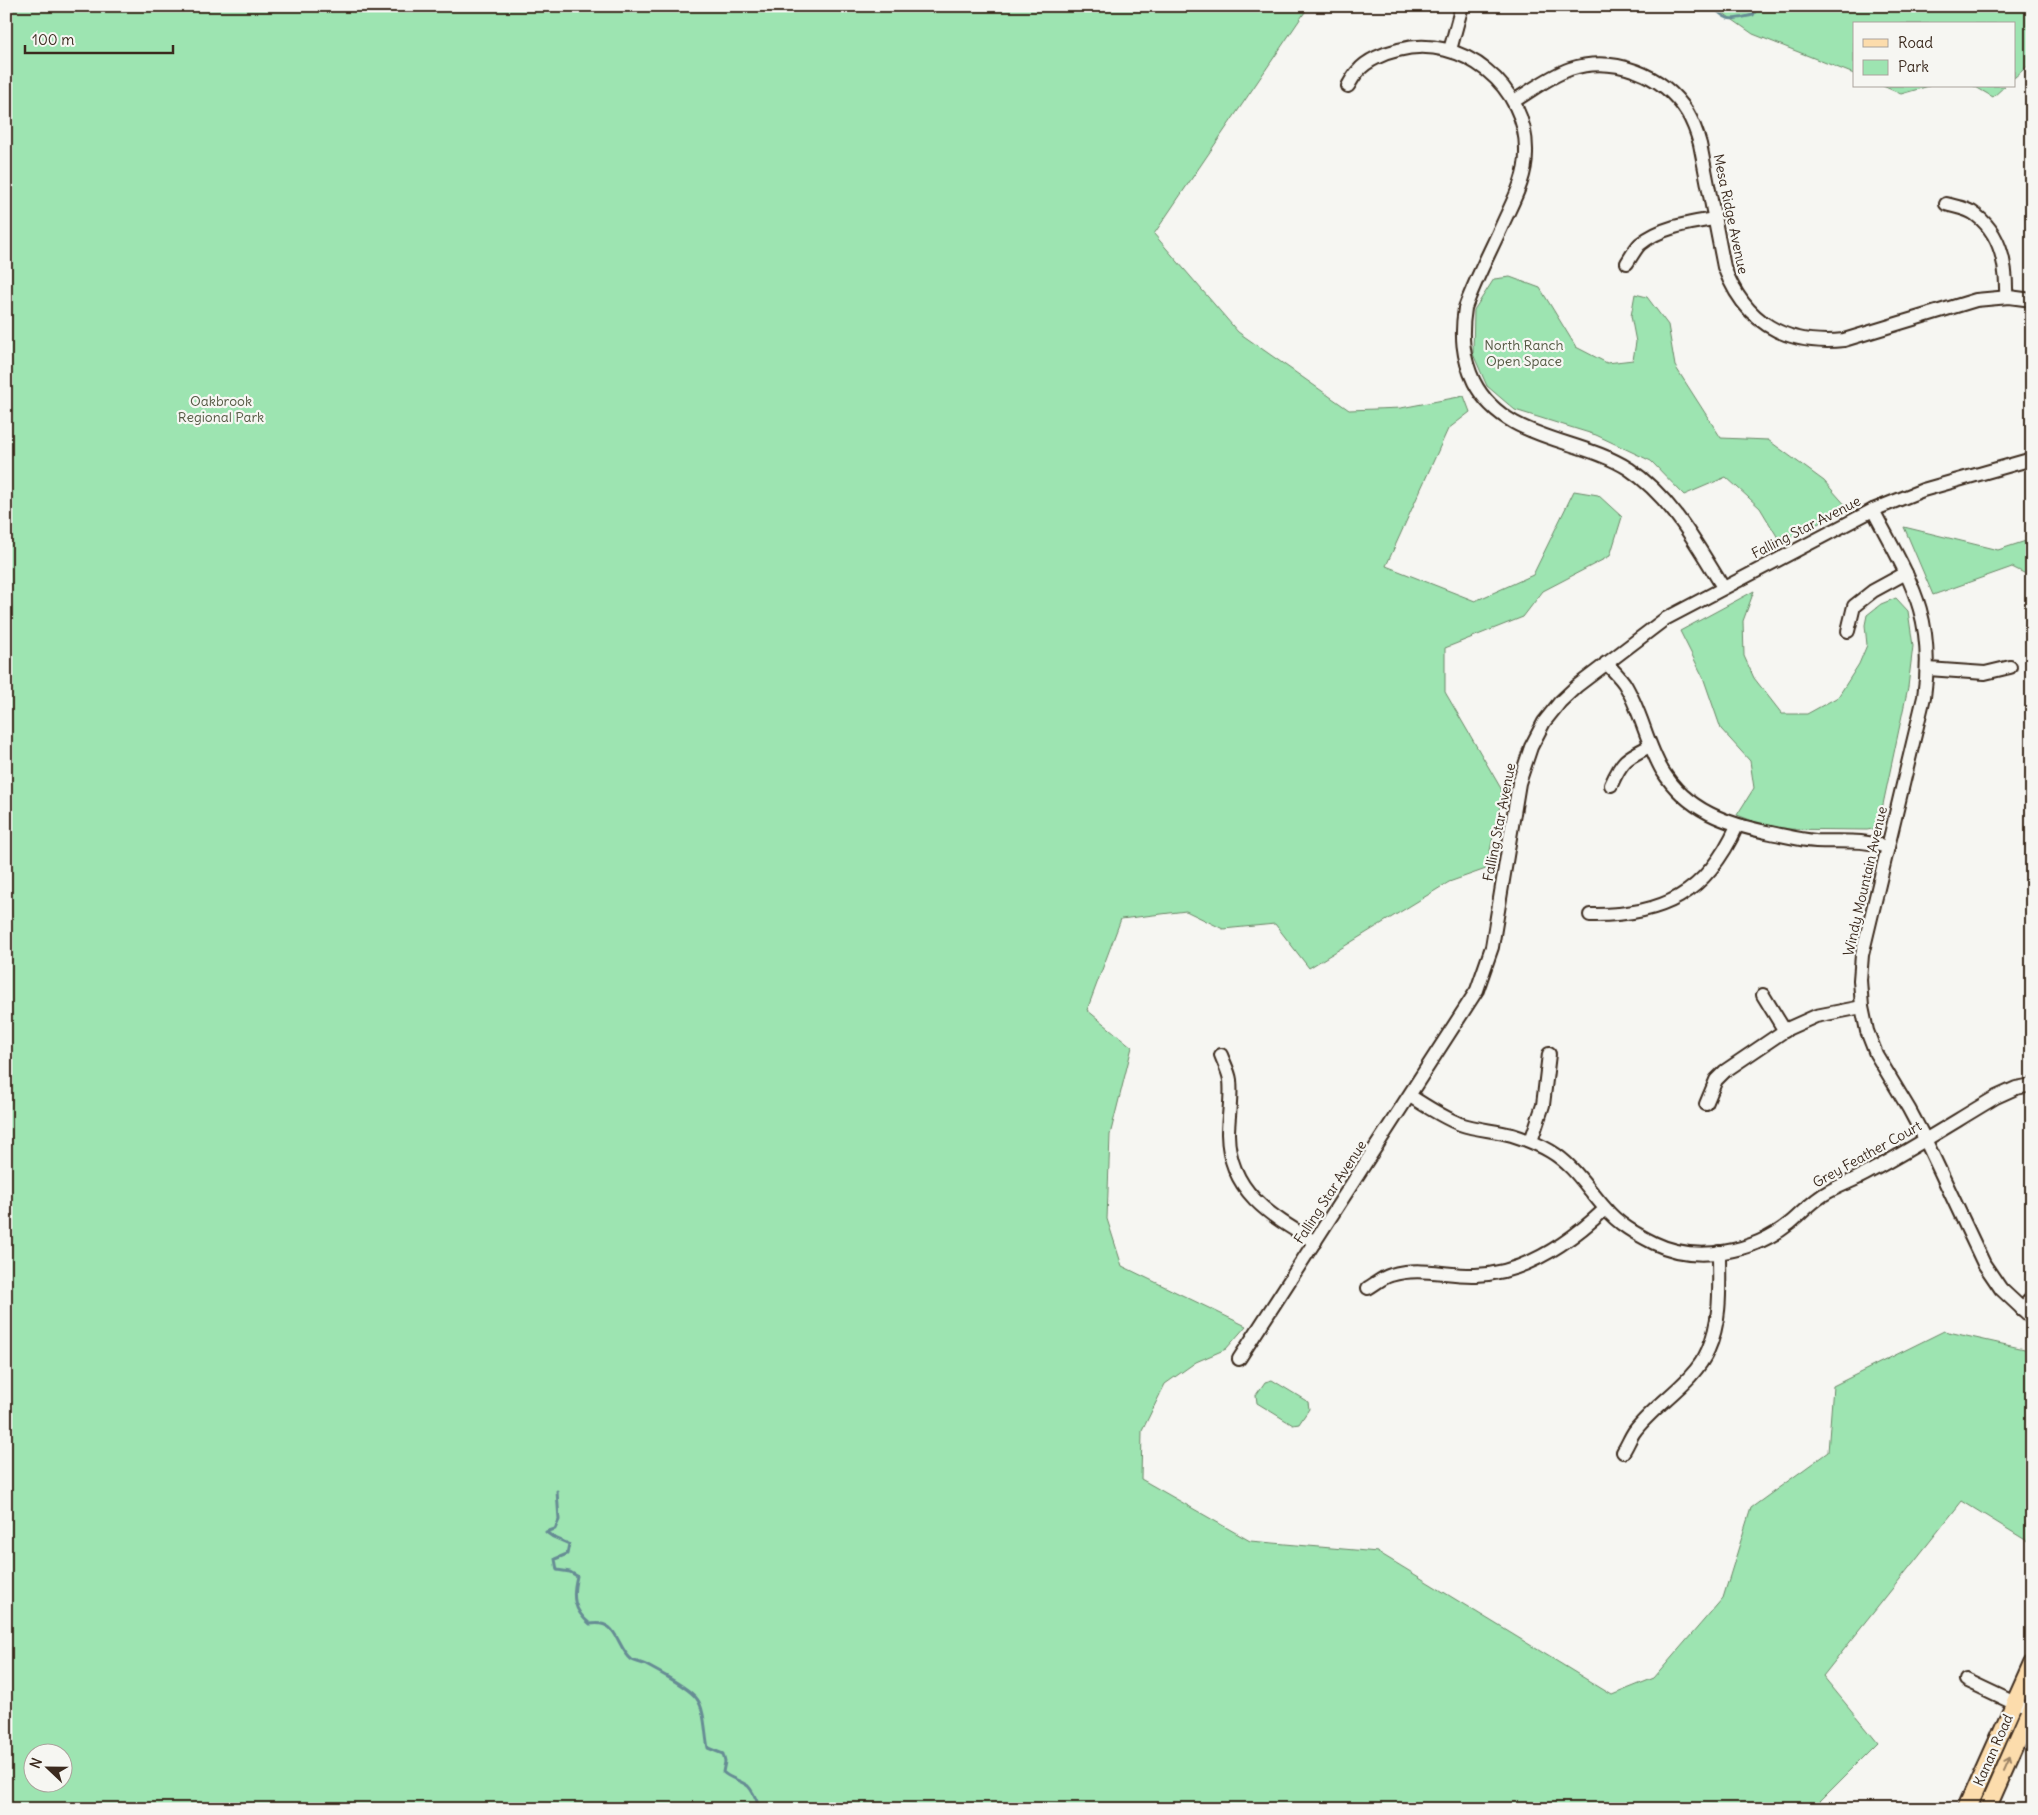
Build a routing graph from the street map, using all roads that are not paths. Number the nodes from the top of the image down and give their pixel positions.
1 (1462, 6) edge
2 (1450, 50) junction
3 (1348, 86) dead end
4 (1514, 101) junction
5 (1946, 204) dead end
6 (1714, 219) junction
7 (1627, 263) dead end
8 (2006, 297) junction
9 (2032, 300) edge
10 (2032, 459) edge
11 (1873, 510) junction
12 (1906, 573) junction
13 (1723, 587) junction
14 (1848, 631) dead end
15 (1606, 663) junction
16 (2010, 667) dead end
17 (1928, 669) junction
18 (1650, 746) junction
19 (1610, 784) dead end
20 (1737, 826) junction
21 (1888, 846) junction
22 (1590, 915) dead end
23 (1763, 995) dead end
24 (1862, 1007) junction
25 (1785, 1030) junction
26 (1549, 1054) dead end
27 (1221, 1055) dead end
28 (2032, 1085) edge
29 (1410, 1096) junction
30 (1706, 1104) dead end
31 (1925, 1140) junction
32 (1531, 1142) junction
33 (1605, 1209) junction
34 (1315, 1242) junction
35 (1719, 1252) junction
36 (1368, 1288) dead end
37 (2032, 1297) edge
38 (2022, 1309) junction
39 (2032, 1318) edge
40 (1239, 1360) dead end
41 (1624, 1452) dead end
42 (2032, 1664) edge
43 (1966, 1680) dead end
44 (2014, 1703) junction
45 (2031, 1708) edge
46 (1967, 1809) edge
47 (1987, 1809) edge

1 - 2 street
2 - 3 street
2 - 4 street
4 - 6 street, Mesa Ridge Avenue
4 - 13 street
5 - 8 street
6 - 7 street
6 - 8 street, Mesa Ridge Avenue
8 - 9 street, Mesa Ridge Avenue
10 - 11 street, Falling Star Avenue
11 - 12 street, Windy Mountain Avenue
11 - 13 street, Falling Star Avenue
12 - 14 street
12 - 17 street, Windy Mountain Avenue
13 - 15 street, Falling Star Avenue
15 - 18 street
15 - 29 street, Falling Star Avenue
16 - 17 street
17 - 21 street, Windy Mountain Avenue
18 - 19 street
18 - 20 street
20 - 21 street
20 - 22 street
21 - 24 street, Windy Mountain Avenue
23 - 25 street
24 - 25 street
24 - 31 street, Windy Mountain Avenue
25 - 30 street
26 - 32 street
27 - 34 street
28 - 31 street, Grey Feather Court
29 - 32 street, Grey Feather Court
29 - 34 street, Falling Star Avenue
31 - 35 street, Grey Feather Court
31 - 38 street, Windy Mountain Avenue
32 - 33 street, Grey Feather Court
33 - 35 street, Grey Feather Court
33 - 36 street
34 - 40 street, Falling Star Avenue
35 - 41 street
37 - 38 street
38 - 39 street, Windy Mountain Avenue
42 - 44 main road, Kanan Road
43 - 44 street
44 - 45 street
44 - 46 main road, Kanan Road
47 -> 45 main road, Kanan Road

